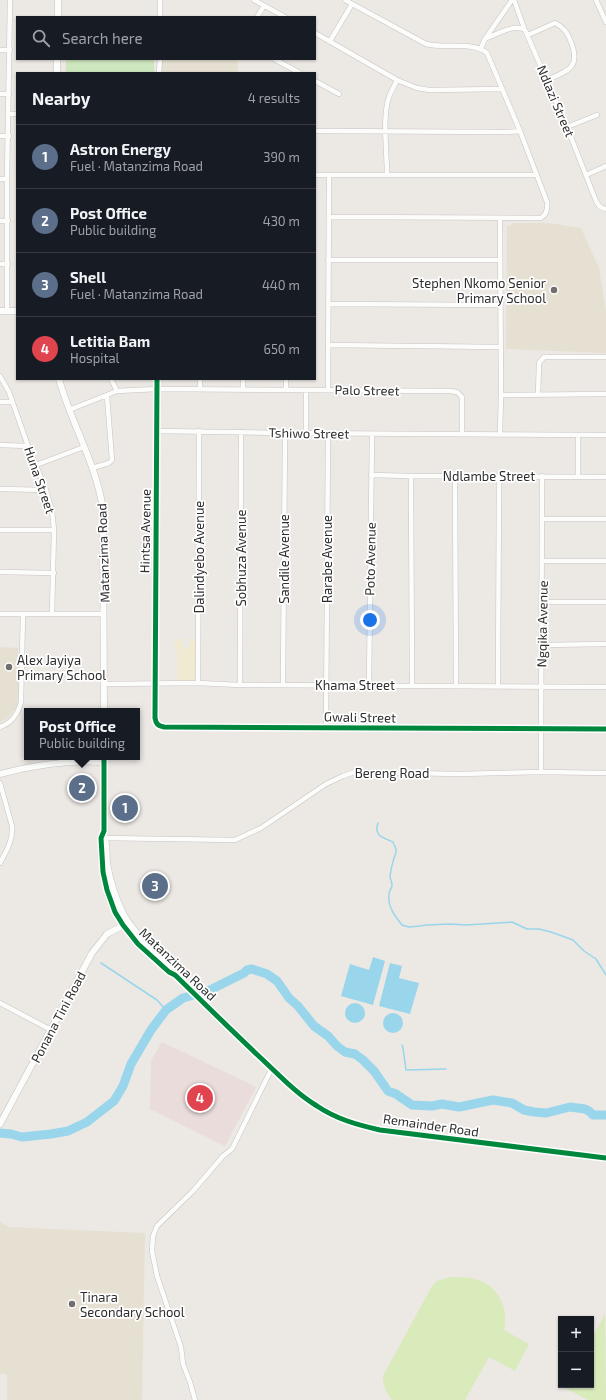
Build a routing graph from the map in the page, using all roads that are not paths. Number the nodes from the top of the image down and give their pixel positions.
1 (10, 0) edge
2 (58, 0) edge
3 (160, 0) edge
4 (254, 0) edge
5 (345, 0) edge
6 (513, 0) edge
7 (596, 0) edge
8 (352, 4) junction
9 (264, 6) junction
10 (58, 16) edge
11 (160, 16) edge
12 (258, 16) edge
13 (283, 16) edge
14 (606, 22) edge
15 (524, 28) junction
16 (316, 34) edge
17 (528, 35) junction
18 (485, 39) junction
19 (330, 41) junction
20 (480, 48) junction
21 (0, 50) edge
22 (10, 50) junction
23 (57, 60) edge
24 (160, 60) edge
25 (276, 60) edge
26 (57, 72) edge
27 (160, 72) edge
28 (298, 72) edge
29 (397, 80) junction
30 (547, 80) junction
31 (316, 82) edge
32 (502, 89) junction
33 (0, 94) edge
34 (9, 94) junction
35 (339, 94) dead end
36 (9, 114) junction
37 (16, 114) edge
38 (597, 114) dead end
39 (567, 127) junction
40 (316, 131) edge
41 (386, 131) junction
42 (520, 131) junction
43 (0, 136) edge
44 (9, 136) junction
45 (606, 166) edge
46 (387, 174) junction
47 (316, 175) edge
48 (329, 175) junction
49 (537, 175) junction
50 (586, 175) junction
51 (0, 179) edge
52 (8, 179) junction
53 (606, 209) edge
54 (330, 217) junction
55 (500, 218) junction
56 (0, 221) edge
57 (8, 221) junction
58 (328, 260) junction
59 (500, 260) junction
60 (0, 264) edge
61 (8, 264) junction
62 (328, 304) junction
63 (500, 305) junction
64 (0, 311) edge
65 (7, 312) junction
66 (16, 312) edge
67 (328, 345) junction
68 (500, 347) junction
69 (606, 357) edge
70 (0, 376) edge
71 (59, 380) edge
72 (112, 380) edge
73 (157, 380) edge
74 (200, 380) edge
75 (243, 380) edge
76 (286, 380) edge
77 (157, 388) junction
78 (200, 388) junction
79 (243, 389) junction
80 (328, 389) junction
81 (286, 390) junction
82 (306, 390) junction
83 (117, 391) junction
84 (501, 394) junction
85 (606, 394) edge
86 (538, 395) junction
87 (107, 396) junction
88 (0, 402) edge
89 (12, 402) junction
90 (69, 410) junction
91 (157, 431) junction
92 (199, 431) junction
93 (241, 432) junction
94 (285, 433) junction
95 (306, 433) junction
96 (328, 434) junction
97 (372, 434) junction
98 (462, 434) junction
99 (500, 434) junction
100 (578, 435) junction
101 (606, 435) edge
102 (0, 445) edge
103 (28, 446) junction
104 (84, 447) junction
105 (36, 465) junction
106 (92, 468) junction
107 (371, 475) junction
108 (411, 476) junction
109 (455, 476) junction
110 (499, 476) junction
111 (542, 476) junction
112 (578, 476) junction
113 (606, 477) edge
114 (0, 489) edge
115 (46, 490) junction
116 (542, 519) junction
117 (606, 519) edge
118 (0, 530) edge
119 (54, 530) junction
120 (542, 561) junction
121 (606, 561) edge
122 (0, 572) edge
123 (54, 573) junction
124 (542, 602) junction
125 (606, 602) edge
126 (0, 614) edge
127 (23, 614) junction
128 (52, 614) junction
129 (104, 614) junction
130 (606, 644) edge
131 (542, 645) junction
132 (155, 683) junction
133 (198, 683) junction
134 (104, 684) junction
135 (283, 684) junction
136 (240, 685) junction
137 (326, 685) junction
138 (369, 685) junction
139 (412, 686) junction
140 (456, 686) junction
141 (498, 686) junction
142 (541, 686) junction
143 (606, 687) edge
144 (104, 708) edge
145 (0, 727) edge
146 (326, 727) junction
147 (541, 728) junction
148 (606, 729) edge
149 (94, 760) edge
150 (104, 760) edge
151 (541, 772) junction
152 (606, 773) edge
153 (0, 774) edge
154 (0, 783) edge
155 (104, 836) junction
156 (0, 863) edge
157 (125, 924) junction
158 (0, 1003) edge
159 (51, 1030) junction
160 (272, 1068) junction
161 (0, 1123) edge
162 (606, 1158) edge
163 (195, 1400) edge

1 - 22 street
2 - 10 street
3 - 11 street
4 - 9 street
5 - 8 street
6 - 15 street, Ndlazi Street
6 - 18 street
7 - 14 street
8 - 19 street
8 - 20 street
9 - 12 street
9 - 13 street
15 - 17 street, Ndlazi Street
15 - 18 street
16 - 19 street
17 - 30 street, Ndlazi Street
17 - 30 street
18 - 20 street
19 - 29 street
20 - 32 street
21 - 22 street
22 - 34 street
23 - 26 street
24 - 27 street
25 - 28 street
29 - 32 street
29 - 41 street
30 - 39 street, Ndlazi Street
31 - 35 street
32 - 42 street
33 - 34 street
34 - 36 street
36 - 37 street
36 - 44 street
38 - 39 street
39 - 50 street, Ndlazi Street
40 - 41 street
41 - 42 street
41 - 46 street
42 - 49 street
43 - 44 street
44 - 52 street
45 - 50 street
46 - 48 street
46 - 49 street
47 - 48 street
48 - 54 street
49 - 55 street
50 - 53 street, Ndlazi Street
51 - 52 street
52 - 57 street
54 - 55 street
54 - 58 street
55 - 59 street
56 - 57 street
57 - 61 street
58 - 59 street
58 - 62 street
59 - 63 street
60 - 61 street
61 - 65 street
62 - 63 street
62 - 67 street
63 - 68 street
64 - 65 street
65 - 66 street
67 - 68 street
67 - 80 street
68 - 84 street
69 - 86 street
70 - 89 street, Huna Street
71 - 90 street, Matanzima Road
72 - 83 street
73 - 77 street, Hintsa Avenue
74 - 78 street
75 - 79 street
76 - 81 street
77 - 78 street, Palo Street
77 - 83 street, Palo Street
77 - 91 street, Hintsa Avenue
78 - 79 street, Palo Street
79 - 81 street, Palo Street
80 - 82 street, Palo Street
80 - 98 street, Palo Street
81 - 82 street, Palo Street
82 - 95 street
83 - 87 street, Palo Street
84 - 86 street
84 - 99 street
85 - 86 street
87 - 90 street, Palo Street
87 - 106 street
88 - 89 street
89 - 103 street, Huna Street
90 - 104 street, Matanzima Road
91 - 92 street, Tshiwo Street
91 - 132 street, Hintsa Avenue
92 - 93 street, Tshiwo Street
92 - 133 street, Dalindyebo Avenue
93 - 94 street, Tshiwo Street
93 - 136 street, Sobhuza Avenue
94 - 95 street, Tshiwo Street
94 - 135 street, Sandile Avenue
95 - 96 street, Tshiwo Street
96 - 97 street, Tshiwo Street
96 - 137 street, Rarabe Avenue
97 - 98 street, Tshiwo Street
97 - 107 street, Poto Avenue
98 - 99 street, Tshiwo Street
99 - 100 street, Tshiwo Street
100 - 101 street, Tshiwo Street
100 - 112 street
102 - 103 street
103 - 105 street, Huna Street
104 - 105 street
104 - 106 street, Matanzima Road
105 - 115 street, Huna Street
106 - 129 street, Matanzima Road
107 - 108 street, Ndlambe Street
107 - 138 street, Poto Avenue
108 - 109 street, Ndlambe Street
108 - 139 street
109 - 110 street, Ndlambe Street
109 - 140 street
110 - 111 street, Ndlambe Street
110 - 141 street
111 - 112 street, Ndlambe Street
111 - 116 street, Ngqika Avenue
112 - 113 street, Ndlambe Street
114 - 115 street
115 - 119 street, Huna Street
116 - 117 street
116 - 120 street, Ngqika Avenue
118 - 119 street
119 - 123 street, Huna Street
120 - 121 street
120 - 124 street, Ngqika Avenue
122 - 123 street
123 - 128 street, Huna Street
124 - 125 street
124 - 131 street, Ngqika Avenue
126 - 127 street
127 - 128 street
127 - 145 street
128 - 129 street
129 - 134 street, Matanzima Road
130 - 131 street
131 - 142 street, Ngqika Avenue
132 - 133 street, Khama Street
132 - 134 street, Khama Street
132 - 146 street, Gwali Street
133 - 136 street, Khama Street
134 - 144 street, Matanzima Road
135 - 136 street, Khama Street
135 - 137 street, Khama Street
137 - 138 street, Khama Street
137 - 146 street, Rarabe Avenue
138 - 139 street, Khama Street
139 - 140 street, Khama Street
140 - 141 street, Khama Street
141 - 142 street, Khama Street
142 - 143 street, Khama Street
142 - 147 street, Ngqika Avenue
146 - 147 street, Gwali Street
147 - 148 street, Gwali Street
147 - 151 street, Ngqika Avenue
149 - 153 street
150 - 155 street, Matanzima Road
151 - 152 street, Bereng Road
151 - 155 street, Bereng Road
154 - 156 street
155 - 157 street, Matanzima Road
157 - 159 street, Ponana Tini Road
157 - 160 street, Matanzima Road
158 - 159 street
159 - 161 street, Ponana Tini Road
160 - 162 street, Remainder Road
160 - 163 street

